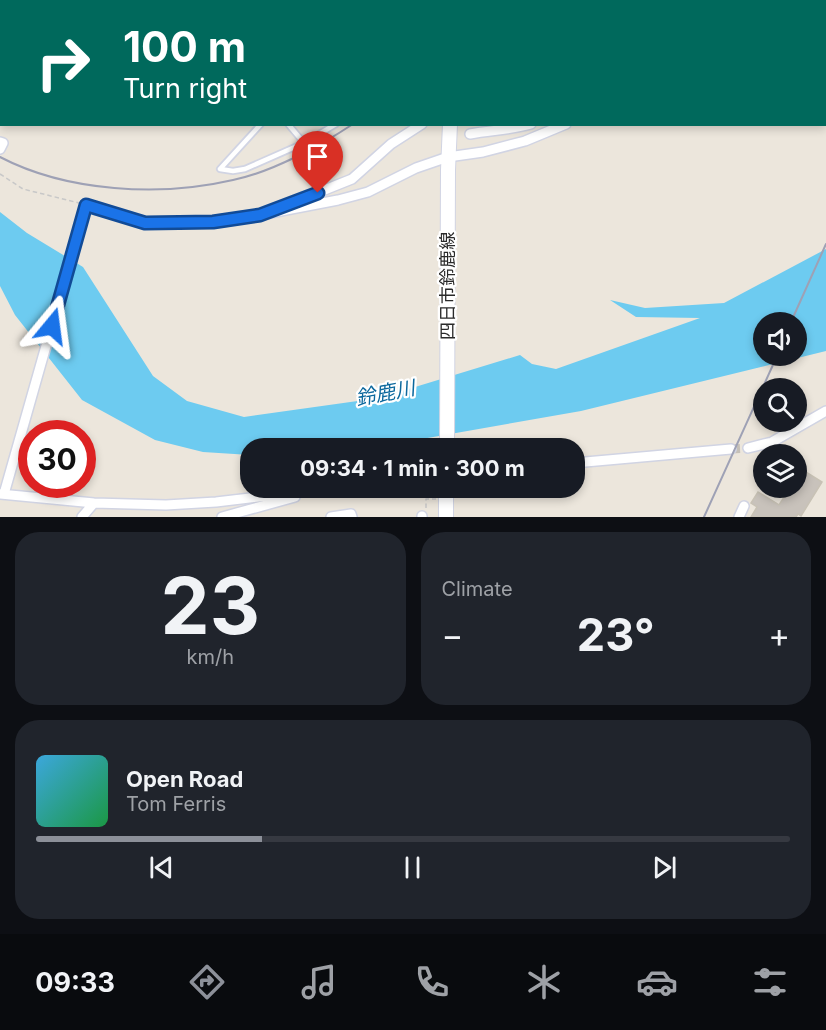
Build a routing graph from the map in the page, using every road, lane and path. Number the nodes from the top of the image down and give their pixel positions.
1 (259, 126) edge
2 (290, 126) edge
3 (333, 126) edge
4 (419, 126) edge
5 (450, 126) edge
6 (519, 126) edge
7 (561, 126) edge
8 (470, 134) dead end
9 (0, 142) edge
10 (304, 143) junction
11 (0, 149) edge
12 (448, 164) junction
13 (0, 174) edge
14 (85, 208) junction
15 (260, 215) junction
16 (826, 411) edge
17 (447, 438) edge
18 (748, 448) tunnel mouth
19 (730, 449) tunnel mouth
20 (585, 462) edge
21 (3, 491) edge
22 (249, 498) edge
23 (293, 498) edge
24 (429, 498) edge
25 (446, 498) edge
26 (94, 503) junction
27 (744, 506) dead end
28 (422, 516) edge
29 (82, 517) edge
30 (222, 517) edge
31 (331, 517) edge
32 (352, 517) edge
33 (446, 517) edge
34 (739, 517) edge

1 - 10 lane
2 - 10 lane
3 - 10 lane
4 - 15 street
5 - 12 main road, 四日市鈴鹿線
6 - 8 street
7 - 12 street
9 - 11 street
12 - 15 street
12 - 17 main road, 四日市鈴鹿線
13 - 14 path
14 - 15 street
14 - 21 street
16 - 18 street
19 - 20 street
21 - 26 street
22 - 26 street
23 - 30 street
24 - 28 path
25 - 33 main road
26 - 29 street
27 - 34 street
31 - 32 street

